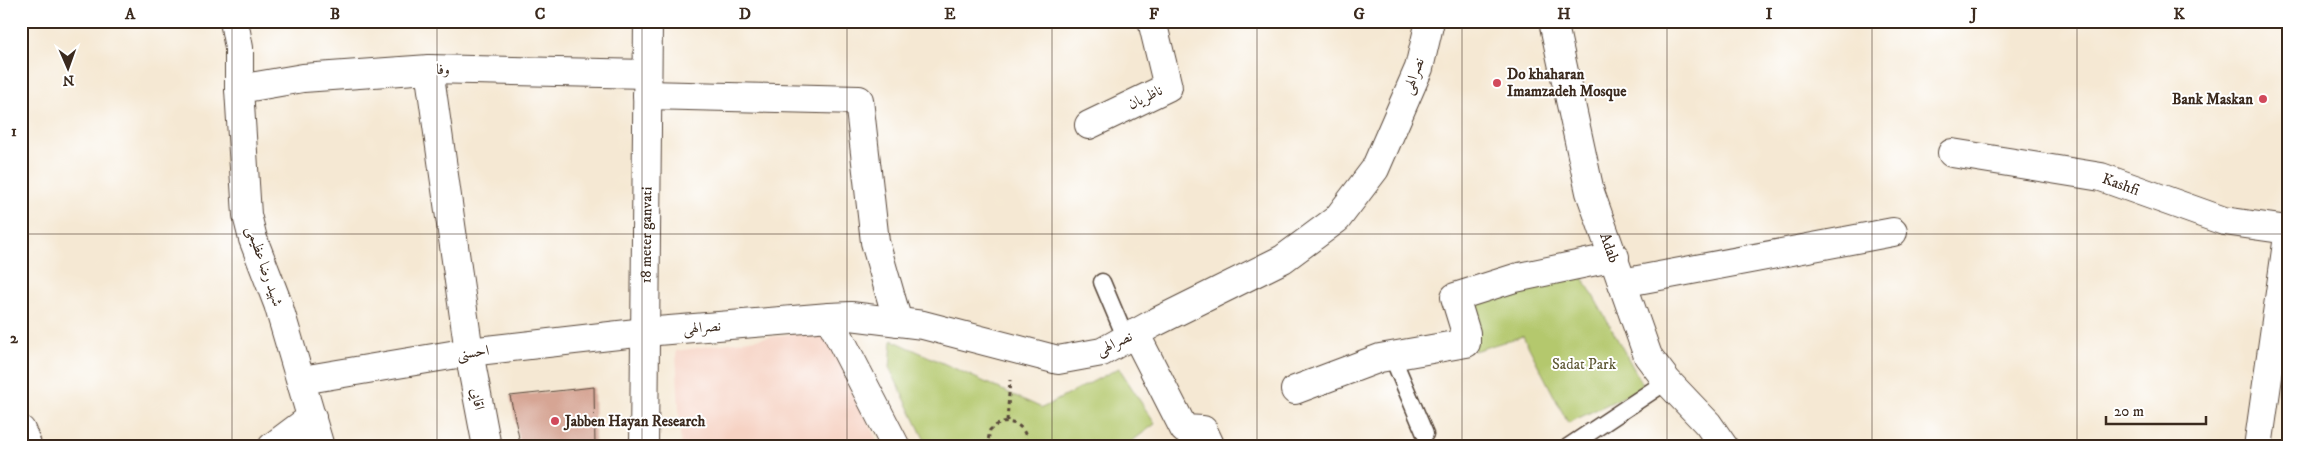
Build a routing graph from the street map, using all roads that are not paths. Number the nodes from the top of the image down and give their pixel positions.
1 (234, 21) edge
2 (648, 21) edge
3 (1152, 21) edge
4 (1430, 21) edge
5 (1553, 21) edge
6 (429, 69) junction
7 (647, 85) junction
8 (239, 89) junction
9 (1088, 125) dead end
10 (1952, 152) dead end
11 (2288, 230) edge
12 (1893, 232) dead end
13 (2288, 236) edge
14 (1614, 257) junction
15 (1102, 282) dead end
16 (1622, 283) junction
17 (829, 316) junction
18 (898, 322) junction
19 (645, 332) junction
20 (1131, 336) junction
21 (469, 352) junction
22 (1392, 356) junction
23 (302, 380) junction
24 (1667, 381) junction
25 (1295, 390) dead end
26 (312, 418) junction
27 (21, 430) edge
28 (1425, 434) dead end
29 (28, 447) edge
30 (272, 447) edge
31 (320, 447) edge
32 (487, 447) edge
33 (644, 447) edge
34 (896, 447) edge
35 (1211, 447) edge
36 (1568, 447) edge
37 (1724, 447) edge
38 (2258, 447) edge

1 - 8 street, شهید رضا عظیمی
2 - 7 street, 18 meter ganvati
3 - 9 street, ناظریان
4 - 20 street, نصرالهی
5 - 14 street, Adab
6 - 7 street, وفا
6 - 8 street, وفا
6 - 21 street, اقایی
7 - 18 street, وفا
7 - 19 street, 18 meter ganvati
8 - 23 street, شهید رضا عظیمی
10 - 11 street, Kashfi
12 - 16 street
13 - 38 street
14 - 16 street, Adab
14 - 22 street
15 - 20 lane
16 - 24 street, Adab
17 - 18 street, نصرالهی
17 - 19 street, نصرالهی
17 - 34 street
18 - 20 street, نصرالهی
19 - 21 street, احسنی
19 - 33 street, 18 meter ganvati
20 - 35 street
21 - 23 street, احسنی
21 - 32 street, اقایی
22 - 25 street
22 - 28 lane
23 - 26 street, شهید رضا عظیمی
24 - 36 lane
24 - 37 street, Adab
26 - 30 street
26 - 31 street, شهید رضا عظیمی
27 - 29 street

